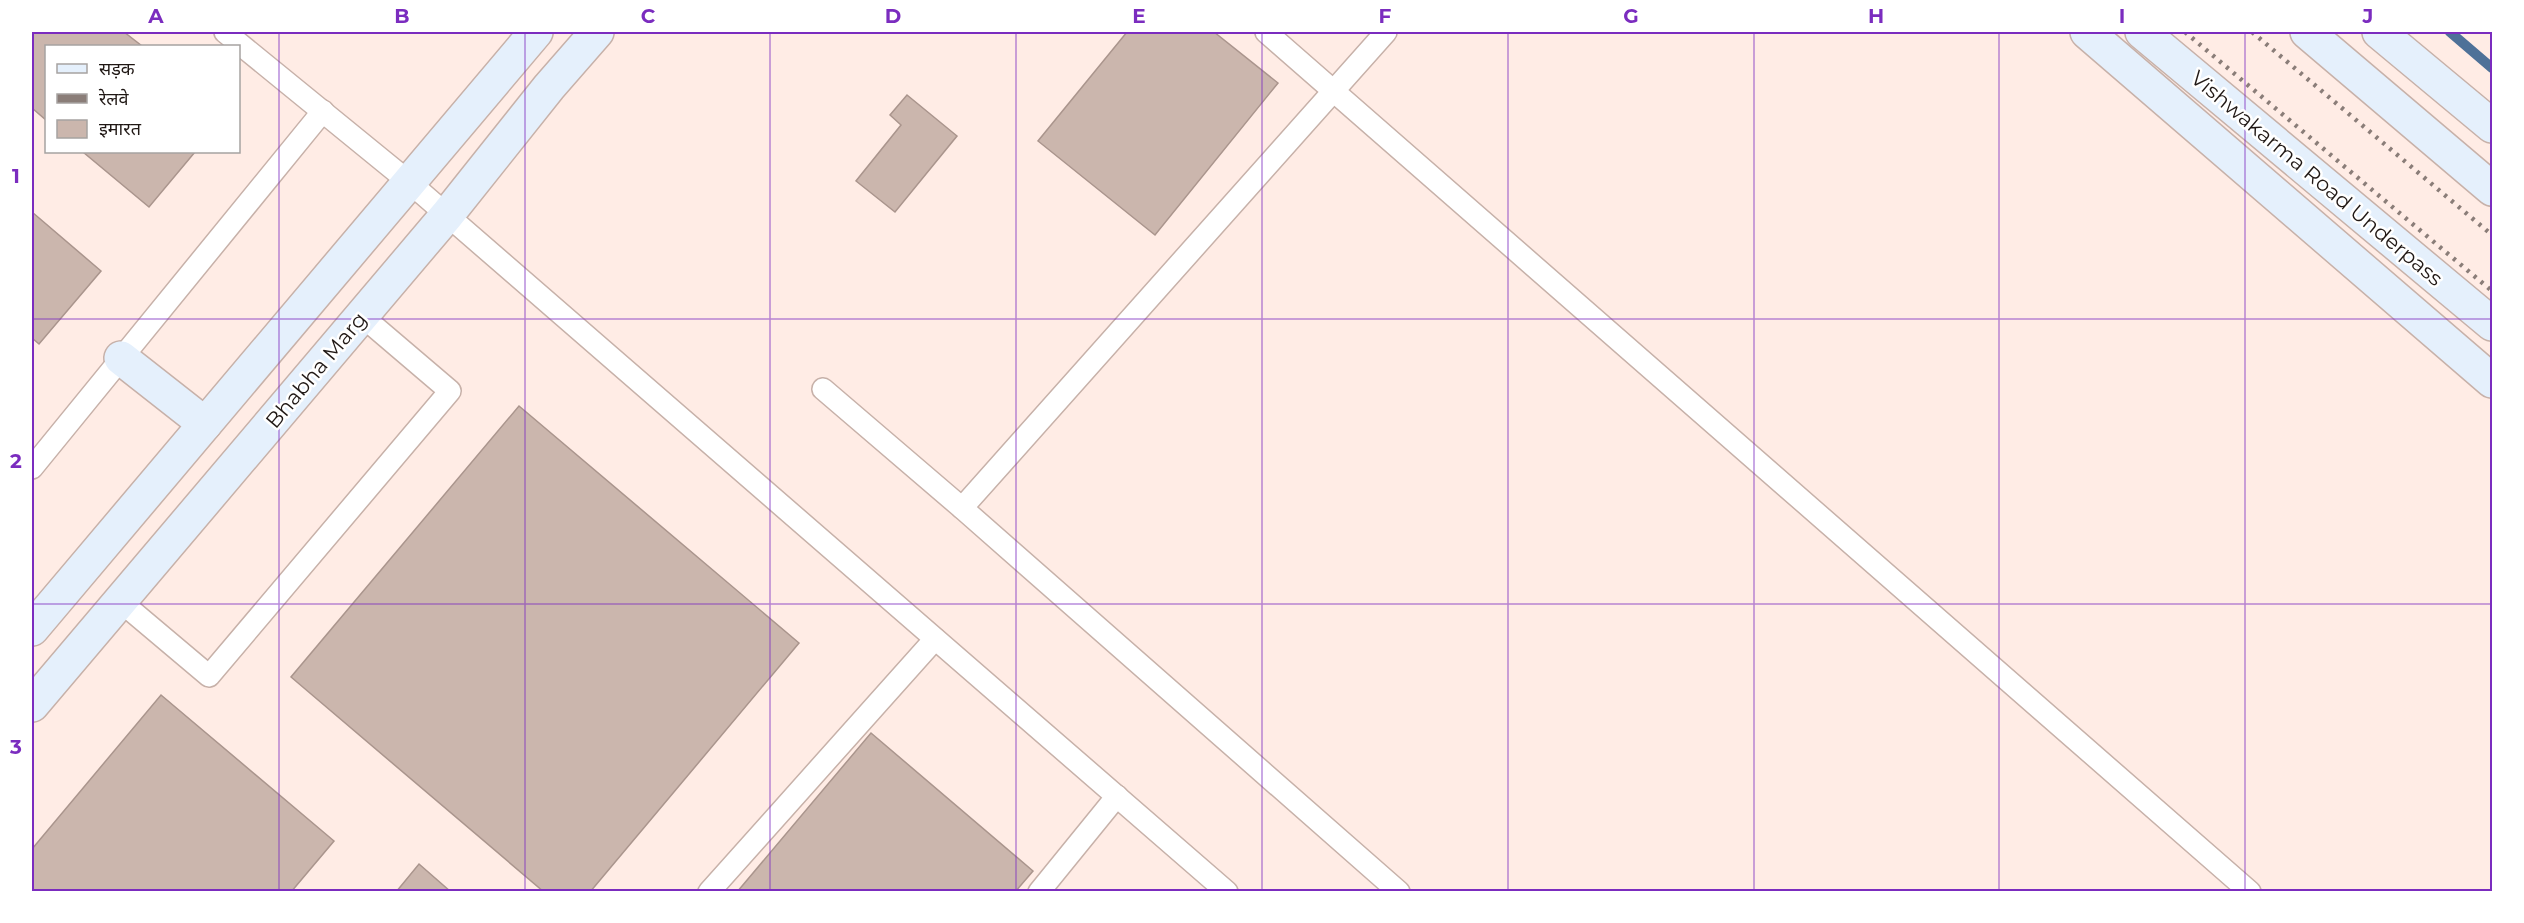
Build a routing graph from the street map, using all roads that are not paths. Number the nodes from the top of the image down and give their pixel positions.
1 (225, 32) edge
2 (536, 32) edge
3 (597, 32) edge
4 (1266, 32) edge
5 (1386, 32) edge
6 (2087, 32) edge
7 (2142, 32) edge
8 (2307, 32) edge
9 (2379, 32) edge
10 (1333, 92) junction
11 (323, 111) junction
12 (2493, 126) edge
13 (409, 182) junction
14 (2493, 189) edge
15 (447, 215) junction
16 (362, 316) junction
17 (2493, 324) edge
18 (121, 358) junction
19 (2493, 381) edge
20 (823, 389) dead end
21 (205, 424) junction
22 (32, 468) edge
23 (962, 508) junction
24 (120, 601) junction
25 (32, 629) edge
26 (935, 639) junction
27 (32, 705) edge
28 (1117, 796) junction
29 (709, 891) edge
30 (1039, 891) edge
31 (1227, 891) edge
32 (1399, 891) edge
33 (2250, 891) edge

1 - 11 lane
2 - 13 street
3 - 15 street, Bhabha Marg
4 - 10 lane
5 - 10 lane
6 - 19 street
7 - 17 street, Vishwakarma Road Underpass
8 - 14 street
9 - 12 street
10 - 23 lane
10 - 33 lane
11 - 13 lane
11 - 18 lane
13 - 15 lane
13 - 21 street
15 - 16 street, Bhabha Marg
15 - 26 lane
16 - 24 street, Bhabha Marg
16 - 24 lane
18 - 21 street
18 - 22 lane
20 - 23 lane
21 - 25 street
23 - 32 lane
24 - 27 street, Bhabha Marg
26 - 28 lane
26 - 29 lane
28 - 30 lane
28 - 31 lane

